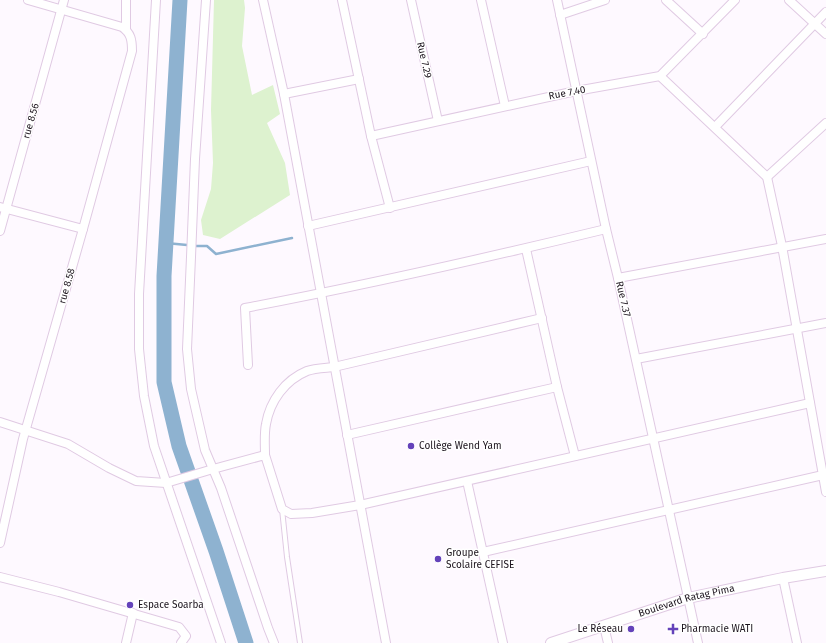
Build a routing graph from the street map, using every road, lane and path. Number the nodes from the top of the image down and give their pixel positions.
1 (28, 0) edge
2 (64, 0) edge
3 (126, 0) edge
4 (156, 0) edge
5 (206, 0) edge
6 (263, 0) edge
7 (342, 0) edge
8 (411, 0) edge
9 (481, 0) edge
10 (557, 0) edge
11 (604, 0) edge
12 (666, 0) edge
13 (735, 0) edge
14 (789, 0) edge
15 (62, 10) junction
16 (826, 12) edge
17 (560, 15) junction
18 (814, 23) junction
19 (126, 30) junction
20 (703, 34) junction
21 (826, 34) edge
22 (660, 76) junction
23 (359, 79) junction
24 (576, 91) junction
25 (284, 94) junction
26 (504, 106) junction
27 (438, 121) junction
28 (825, 126) edge
29 (715, 127) junction
30 (371, 136) junction
31 (591, 162) junction
32 (767, 177) junction
33 (3, 207) edge
34 (390, 208) junction
35 (308, 226) junction
36 (83, 229) junction
37 (606, 230) junction
38 (0, 231) edge
39 (826, 239) edge
40 (782, 246) junction
41 (526, 248) junction
42 (618, 278) junction
43 (322, 294) junction
44 (542, 318) junction
45 (826, 323) edge
46 (797, 328) junction
47 (636, 359) junction
48 (248, 365) dead end
49 (334, 366) junction
50 (557, 387) junction
51 (810, 403) junction
52 (0, 422) edge
53 (26, 430) junction
54 (347, 435) junction
55 (654, 438) junction
56 (265, 455) junction
57 (575, 456) junction
58 (213, 469) junction
59 (823, 475) junction
60 (467, 481) junction
61 (166, 483) junction
62 (826, 492) edge
63 (360, 505) junction
64 (282, 509) junction
65 (670, 510) junction
66 (0, 543) edge
67 (483, 552) junction
68 (826, 571) edge
69 (0, 577) edge
70 (783, 578) junction
71 (688, 598) junction
72 (133, 614) junction
73 (604, 626) junction
74 (126, 643) edge
75 (181, 643) edge
76 (222, 643) edge
77 (274, 643) edge
78 (300, 643) edge
79 (386, 643) edge
80 (504, 643) edge
81 (551, 643) edge
82 (608, 643) edge
83 (698, 643) edge
84 (797, 643) edge

1 - 15 street
2 - 15 street, rue 8.56
3 - 19 street, rue 8.58
4 - 61 street
5 - 58 street
6 - 25 street
7 - 23 street
8 - 27 street, Rue 7.29
9 - 26 street
10 - 17 street, Rue 7.37
11 - 17 street
12 - 20 street
13 - 20 street
14 - 18 street
15 - 19 street
15 - 33 street, rue 8.56
16 - 18 street
17 - 24 street, Rue 7.37
18 - 21 street
18 - 29 street
19 - 36 street, rue 8.58
20 - 22 street
22 - 24 street, Rue 7.40
22 - 29 street
23 - 25 street
23 - 30 street
24 - 26 street, Rue 7.40
24 - 31 street, Rue 7.37
25 - 35 street
26 - 27 street, Rue 7.40
27 - 30 street, Rue 7.40
28 - 32 street
29 - 32 street
30 - 34 street
31 - 34 street
31 - 37 street, Rue 7.37
32 - 40 street
33 - 36 street
33 - 38 street, rue 8.56
34 - 35 street
35 - 43 street
36 - 53 street, rue 8.58
37 - 41 street
37 - 42 street, Rue 7.37
39 - 40 street
40 - 42 street
40 - 46 street
41 - 43 street
41 - 44 street
42 - 47 street, Rue 7.37
43 - 48 street
43 - 49 street
44 - 49 street
44 - 50 street
45 - 46 street
46 - 47 street
46 - 51 street
47 - 55 street, Rue 7.37
49 - 54 street
49 - 56 street
50 - 54 street
50 - 57 street
51 - 55 street
51 - 59 street
52 - 53 street
53 - 61 street
53 - 66 street, rue 8.58
54 - 63 street
55 - 57 street
55 - 65 street, Rue 7.37
56 - 58 street
56 - 64 street
57 - 60 street
58 - 61 street
58 - 77 street
59 - 62 street
59 - 65 street
60 - 63 street
60 - 67 street
61 - 76 street
63 - 64 street
63 - 79 street
64 - 78 lane
65 - 67 street
65 - 71 street, Rue 7.37
67 - 80 street
68 - 70 street, Boulevard Ratag Pima
69 - 72 street
70 - 71 street, Boulevard Ratag Pima
70 - 84 street
71 - 73 street, Boulevard Ratag Pima
71 - 83 street, Rue 7.37
72 - 74 street
72 - 75 street
73 - 81 street, Boulevard Ratag Pima
73 - 82 street

